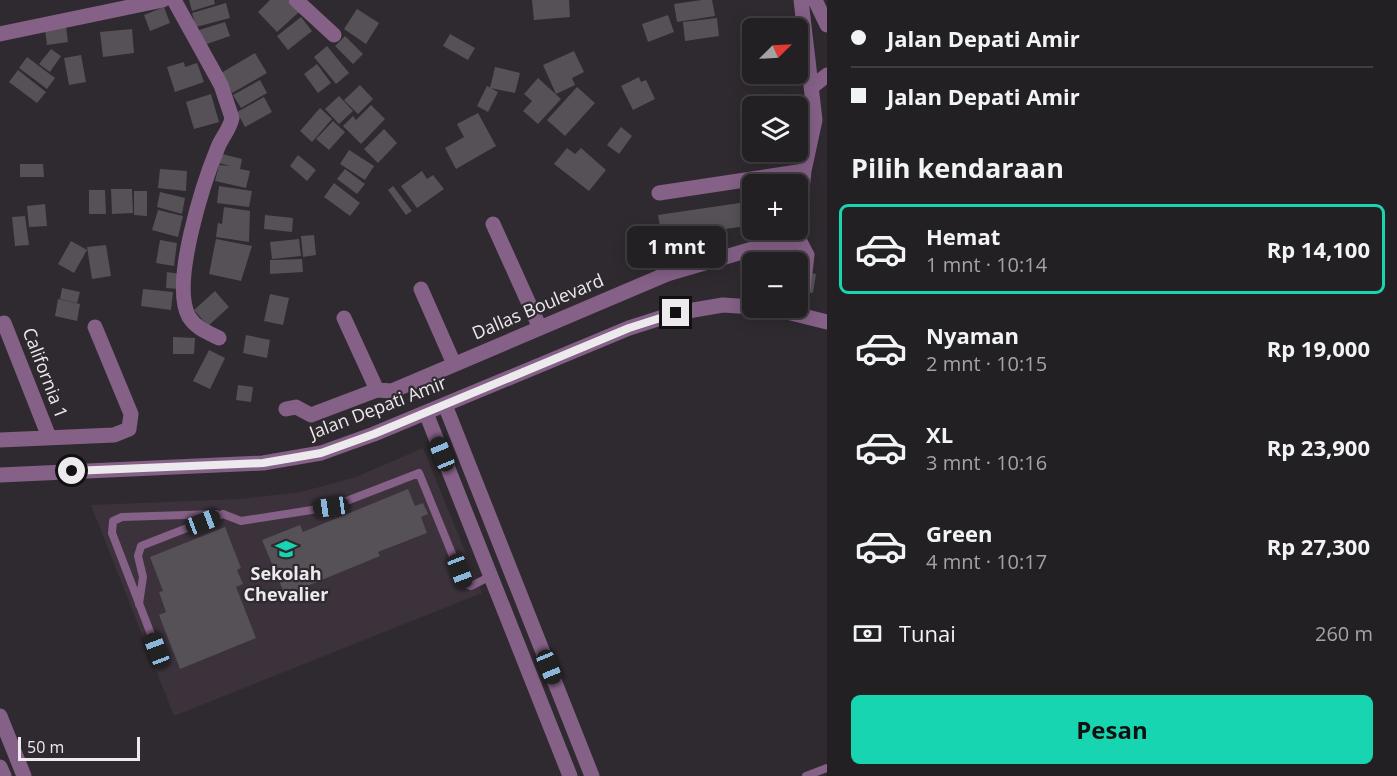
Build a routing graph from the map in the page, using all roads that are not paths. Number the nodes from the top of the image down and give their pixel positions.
1 (163, 0) edge
2 (174, 0) edge
3 (296, 0) edge
4 (801, 0) edge
5 (815, 0) edge
6 (827, 25) edge
7 (0, 34) edge
8 (334, 35) dead end
9 (827, 75) edge
10 (812, 87) junction
11 (804, 171) junction
12 (804, 174) edge
13 (659, 193) dead end
14 (493, 224) dead end
15 (771, 240) edge
16 (421, 289) dead end
17 (742, 307) edge
18 (808, 317) edge
19 (344, 318) dead end
20 (827, 322) edge
21 (4, 323) dead end
22 (95, 327) dead end
23 (540, 328) junction
24 (219, 338) dead end
25 (454, 364) junction
26 (373, 385) junction
27 (445, 405) junction
28 (286, 409) dead end
29 (426, 413) junction
30 (49, 437) junction
31 (0, 440) edge
32 (0, 475) edge
33 (223, 514) junction
34 (491, 576) junction
35 (139, 604) junction
36 (157, 650) dead end
37 (0, 716) edge
38 (0, 767) edge
39 (827, 768) edge
40 (3, 776) edge
41 (24, 776) edge
42 (570, 776) edge
43 (592, 776) edge
44 (807, 776) edge

1 - 7 street
2 - 24 street
3 - 8 street
4 - 10 street
5 - 6 street
9 - 10 street
10 - 11 street
11 - 12 street
11 - 13 street
14 - 23 street
15 - 23 street, Dallas Boulevard
16 - 25 street
17 - 27 street, Jalan Depati Amir
18 - 20 street, Jalan Depati Amir
19 - 26 street
21 - 30 street, California 1
22 - 30 street
23 - 25 street, Dallas Boulevard
25 - 26 street, Dallas Boulevard
26 - 28 street, Dallas Boulevard
27 - 29 street, Jalan Depati Amir
27 - 43 street
29 - 32 street, Jalan Depati Amir
29 - 34 street
30 - 31 street
33 - 34 lane
33 - 35 lane
33 - 35 lane
34 - 42 street
35 - 36 lane
37 - 41 street
38 - 40 street
39 - 44 lane

